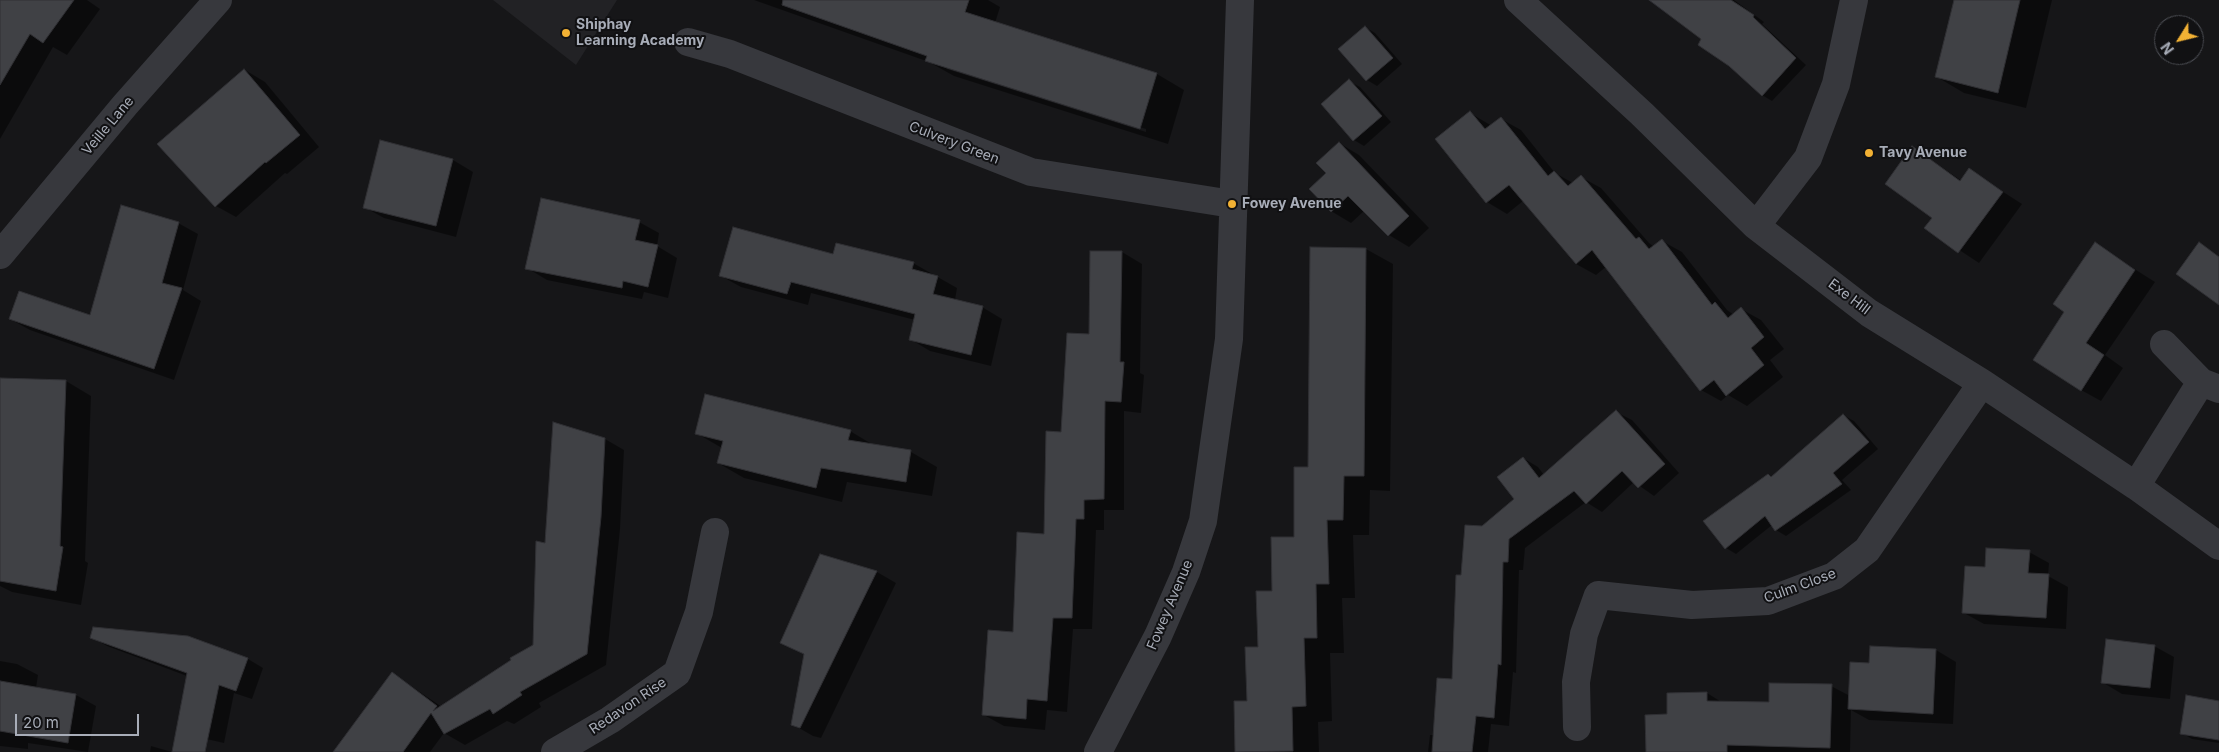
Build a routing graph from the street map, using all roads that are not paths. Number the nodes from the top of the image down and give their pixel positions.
1 (218, 0) edge
2 (1240, 0) edge
3 (1518, 0) edge
4 (1854, 0) edge
5 (688, 42) dead end
6 (1232, 204) junction
7 (1756, 226) junction
8 (0, 255) edge
9 (2164, 344) dead end
10 (1982, 383) junction
11 (2210, 385) edge
12 (2136, 486) junction
13 (715, 532) dead end
14 (2219, 546) edge
15 (1578, 727) dead end
16 (555, 752) edge
17 (1098, 752) edge

1 - 8 street, Veille Lane
2 - 6 street, Fowey Avenue
3 - 7 street, Exe Hill
4 - 7 street
5 - 6 street, Culvery Green
6 - 17 street, Fowey Avenue
7 - 10 street, Exe Hill
9 - 11 street
10 - 12 street, Exe Hill
10 - 15 street, Culm Close
11 - 12 street
12 - 14 street, Exe Hill
13 - 16 street, Redavon Rise

